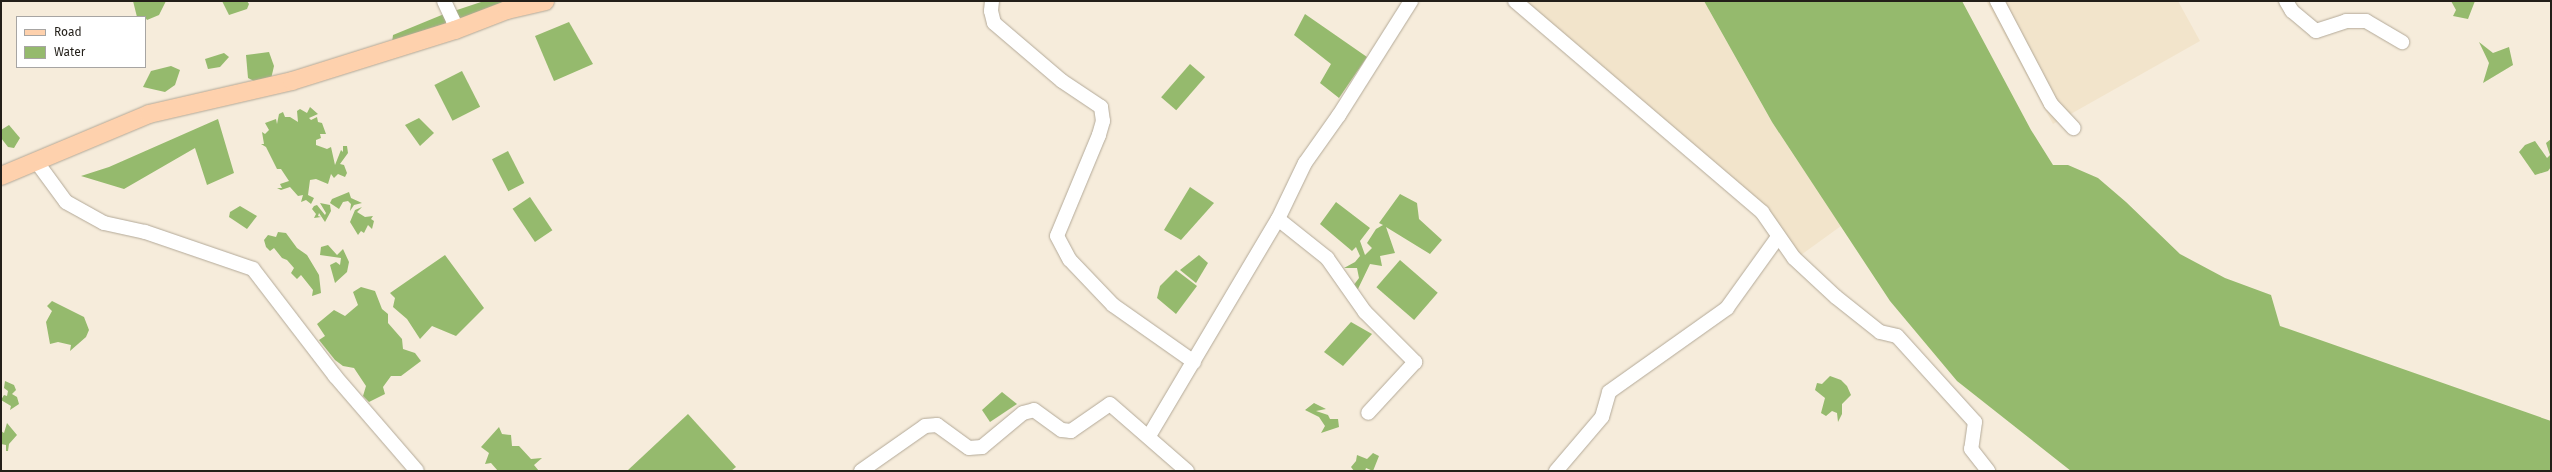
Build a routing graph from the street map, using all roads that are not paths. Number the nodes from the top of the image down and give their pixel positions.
1 (444, 1) edge
2 (546, 1) edge
3 (992, 1) edge
4 (1411, 1) edge
5 (1515, 1) edge
6 (1997, 1) edge
7 (2286, 1) edge
8 (455, 30) junction
9 (2402, 42) dead end
10 (2073, 128) dead end
11 (36, 161) junction
12 (1, 176) edge
13 (1278, 219) junction
14 (1778, 237) junction
15 (1194, 362) junction
16 (1368, 413) dead end
17 (1149, 436) junction
18 (417, 471) edge
19 (861, 471) edge
20 (1187, 471) edge
21 (1556, 471) edge
22 (1988, 471) edge

1 - 8 street
2 - 8 main road
3 - 15 street
4 - 13 street
5 - 14 street
6 - 10 street
7 - 9 street
8 - 11 main road
11 - 12 main road
11 - 18 street
13 - 15 street
13 - 16 street
14 - 21 street
14 - 22 street
15 - 17 street
17 - 19 street
17 - 20 street

